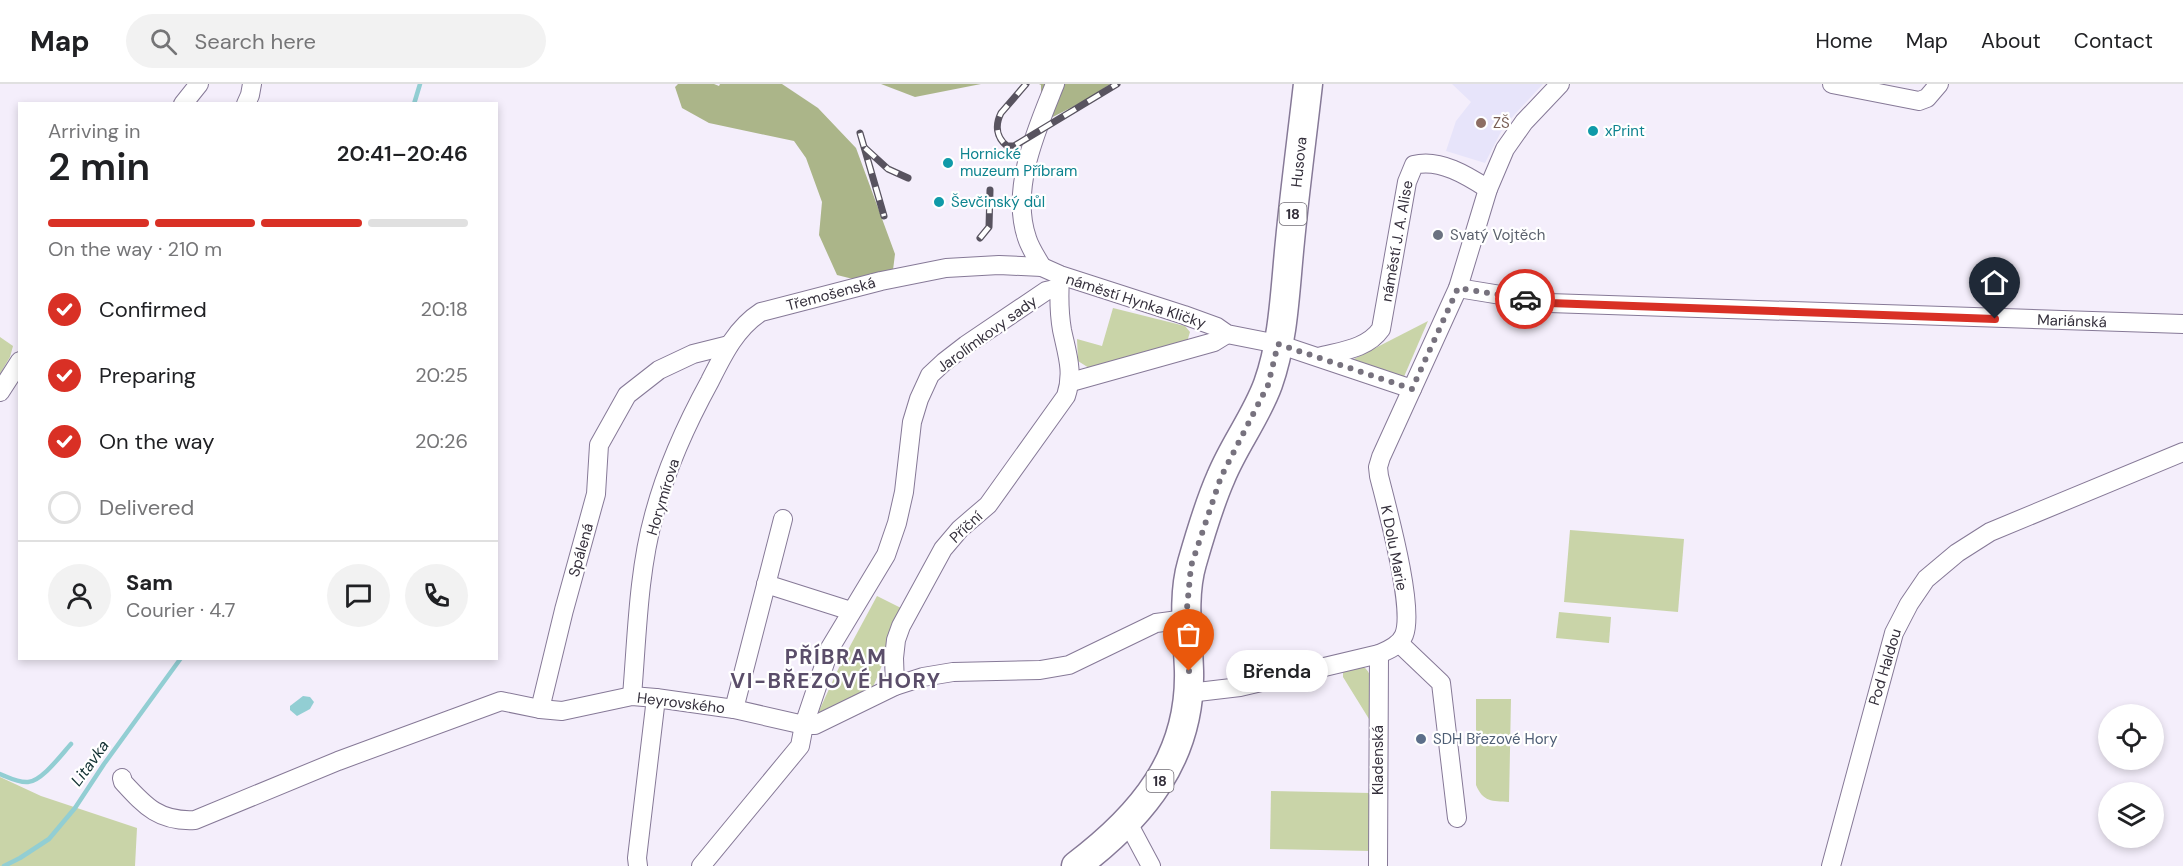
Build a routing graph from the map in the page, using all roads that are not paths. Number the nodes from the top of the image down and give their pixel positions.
1 (200, 84) edge
2 (252, 84) edge
3 (1055, 84) edge
4 (1560, 84) edge
5 (1832, 84) edge
6 (1939, 84) edge
7 (1309, 85) edge
8 (1860, 87) edge
9 (185, 102) edge
10 (247, 102) edge
11 (1488, 189) junction
12 (1042, 267) junction
13 (1060, 281) junction
14 (1458, 288) junction
15 (2183, 324) edge
16 (1227, 334) junction
17 (1278, 344) junction
18 (729, 345) junction
19 (1319, 357) junction
20 (18, 364) edge
21 (1071, 382) junction
22 (1412, 389) junction
23 (0, 392) edge
24 (2183, 452) edge
25 (783, 519) dead end
26 (766, 584) junction
27 (851, 611) junction
28 (1186, 619) junction
29 (1399, 643) junction
30 (1379, 654) junction
31 (895, 686) junction
32 (1189, 693) junction
33 (632, 696) junction
34 (656, 698) junction
35 (540, 710) junction
36 (734, 710) junction
37 (804, 725) junction
38 (122, 778) dead end
39 (1457, 818) dead end
40 (1128, 823) junction
41 (634, 863) edge
42 (701, 866) edge
43 (1076, 866) edge
44 (1151, 866) edge
45 (1377, 866) edge
46 (1831, 866) edge

1 - 9 street
2 - 10 street
3 - 12 street
4 - 11 street
5 - 8 street
6 - 8 street
7 - 17 main road, Husova / 18
11 - 14 street
11 - 19 street, náměstí J. A. Alise
12 - 13 street, Třemošenská
12 - 18 street, Třemošenská
13 - 16 street, náměstí Hynka Kličky
13 - 21 street, náměstí Hynka Kličky
13 - 27 street, Jarolímkovy sady
14 - 15 street, Mariánská
14 - 22 street
16 - 17 street, náměstí Hynka Kličky
16 - 21 street, náměstí Hynka Kličky
17 - 19 street
17 - 28 main road, 18
18 - 33 street, Horymírova
18 - 35 street, Spálená
19 - 22 street
20 - 23 street
21 - 31 street, Příční
22 - 29 street, K Dolu Marie
24 - 46 street, Pod Haldou
25 - 26 street
26 - 27 street
26 - 36 street
27 - 37 street, Jarolímkovy sady
28 - 31 street, Heyrovského
28 - 32 main road, 18
29 - 30 street
29 - 39 street
30 - 32 street
30 - 45 street, Kladenská
31 - 37 street, Heyrovského
32 - 40 main road, 18
33 - 34 street, Heyrovského
33 - 35 street, Heyrovského
34 - 36 street, Heyrovského
34 - 41 street
35 - 38 street, Heyrovského
36 - 37 street, Heyrovského
37 - 42 street, Jarolímkovy sady
40 - 43 main road, 18
40 - 44 street

